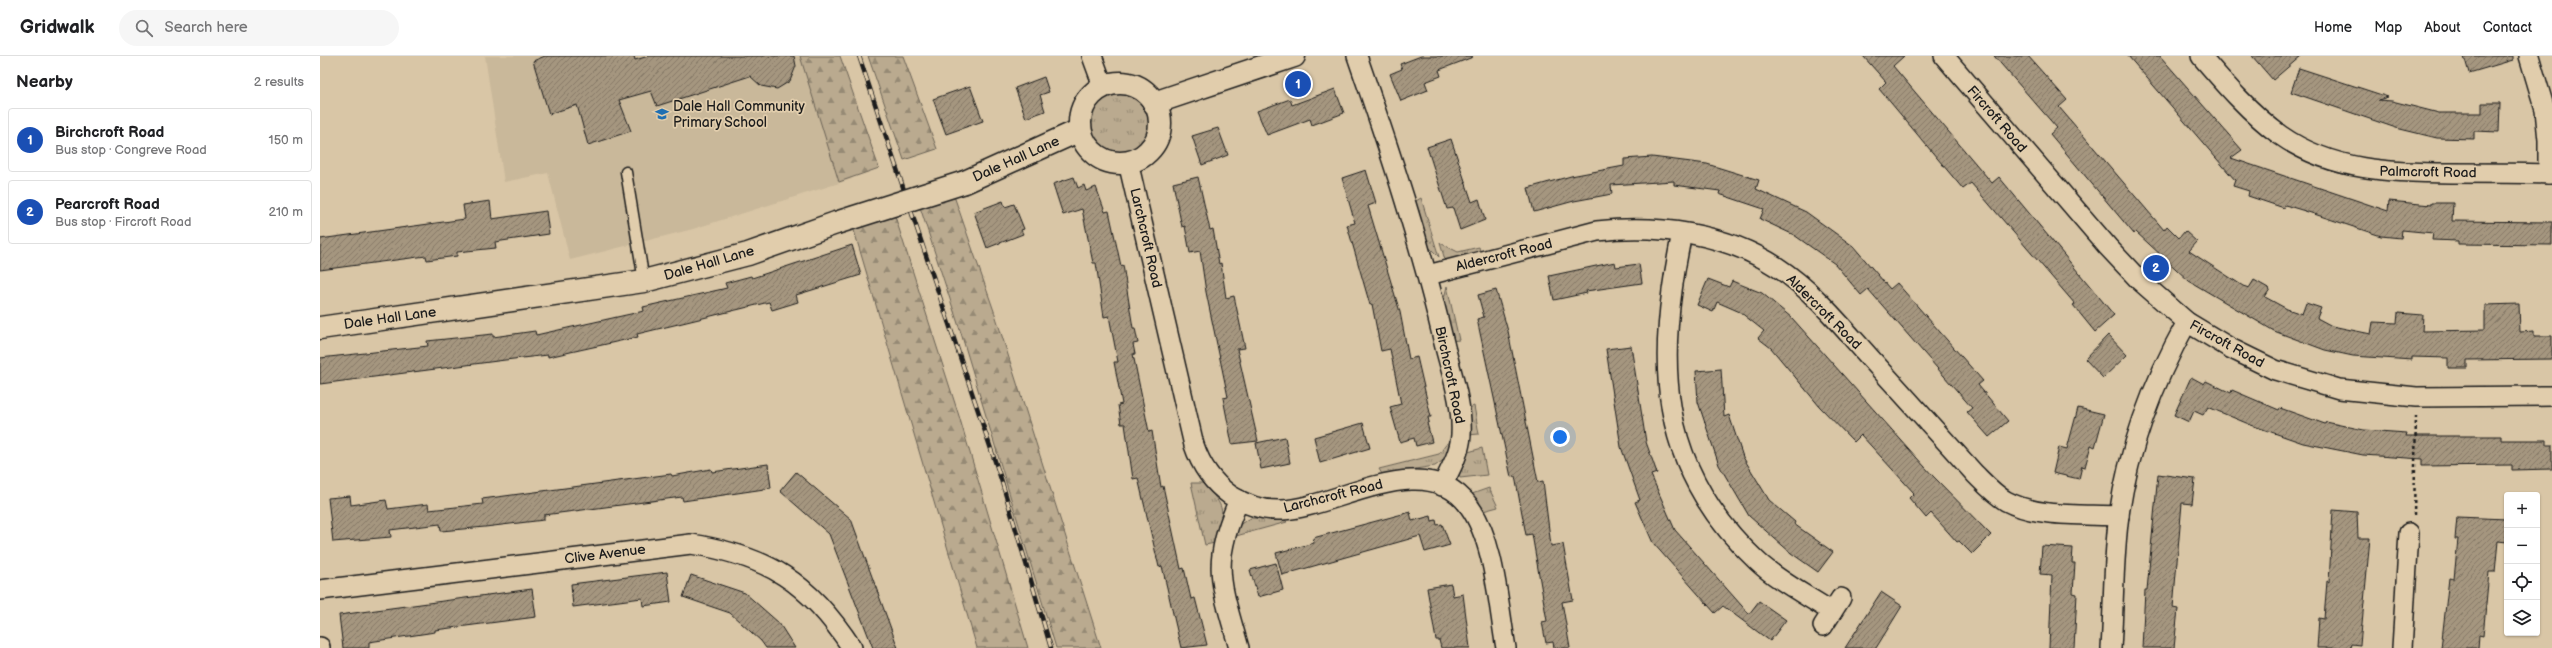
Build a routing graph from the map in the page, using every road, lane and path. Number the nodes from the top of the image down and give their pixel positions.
1 (1092, 56) edge
2 (1294, 56) edge
3 (1357, 56) edge
4 (1944, 56) edge
5 (2201, 56) edge
6 (2529, 56) edge
7 (1103, 86) junction
8 (1154, 103) junction
9 (1080, 130) junction
10 (1128, 162) junction
11 (626, 172) dead end
12 (2550, 174) edge
13 (1682, 233) junction
14 (1428, 274) junction
15 (644, 281) junction
16 (2187, 322) junction
17 (320, 328) edge
18 (2552, 396) edge
19 (2416, 397) junction
20 (1442, 486) junction
21 (1239, 500) junction
22 (2119, 516) junction
23 (2409, 533) joint
24 (320, 590) edge
25 (1832, 612) dead end
26 (852, 648) edge
27 (1239, 648) edge
28 (1506, 648) edge
29 (2111, 648) edge
30 (2402, 648) edge

1 - 7 street
2 - 8 street
3 - 14 street, Birchcroft Road
4 - 16 street, Fircroft Road
5 - 12 street, Palmcroft Road
6 - 12 street
7 - 8 street
7 - 9 street
8 - 10 street
9 - 10 street
9 - 15 street, Dale Hall Lane, bridge
10 - 21 street, Larchcroft Road
11 - 15 lane
13 - 14 street, Aldercroft Road
13 - 22 street, Aldercroft Road
13 - 25 street
14 - 20 street, Birchcroft Road
15 - 17 street, Dale Hall Lane
16 - 19 street, Fircroft Road
16 - 22 street
18 - 19 street, Fircroft Road
19 - 23 path
20 - 21 street, Larchcroft Road
20 - 28 street, Larchcroft Road
21 - 27 street
22 - 29 street
23 - 30 street
24 - 26 street, Clive Avenue

